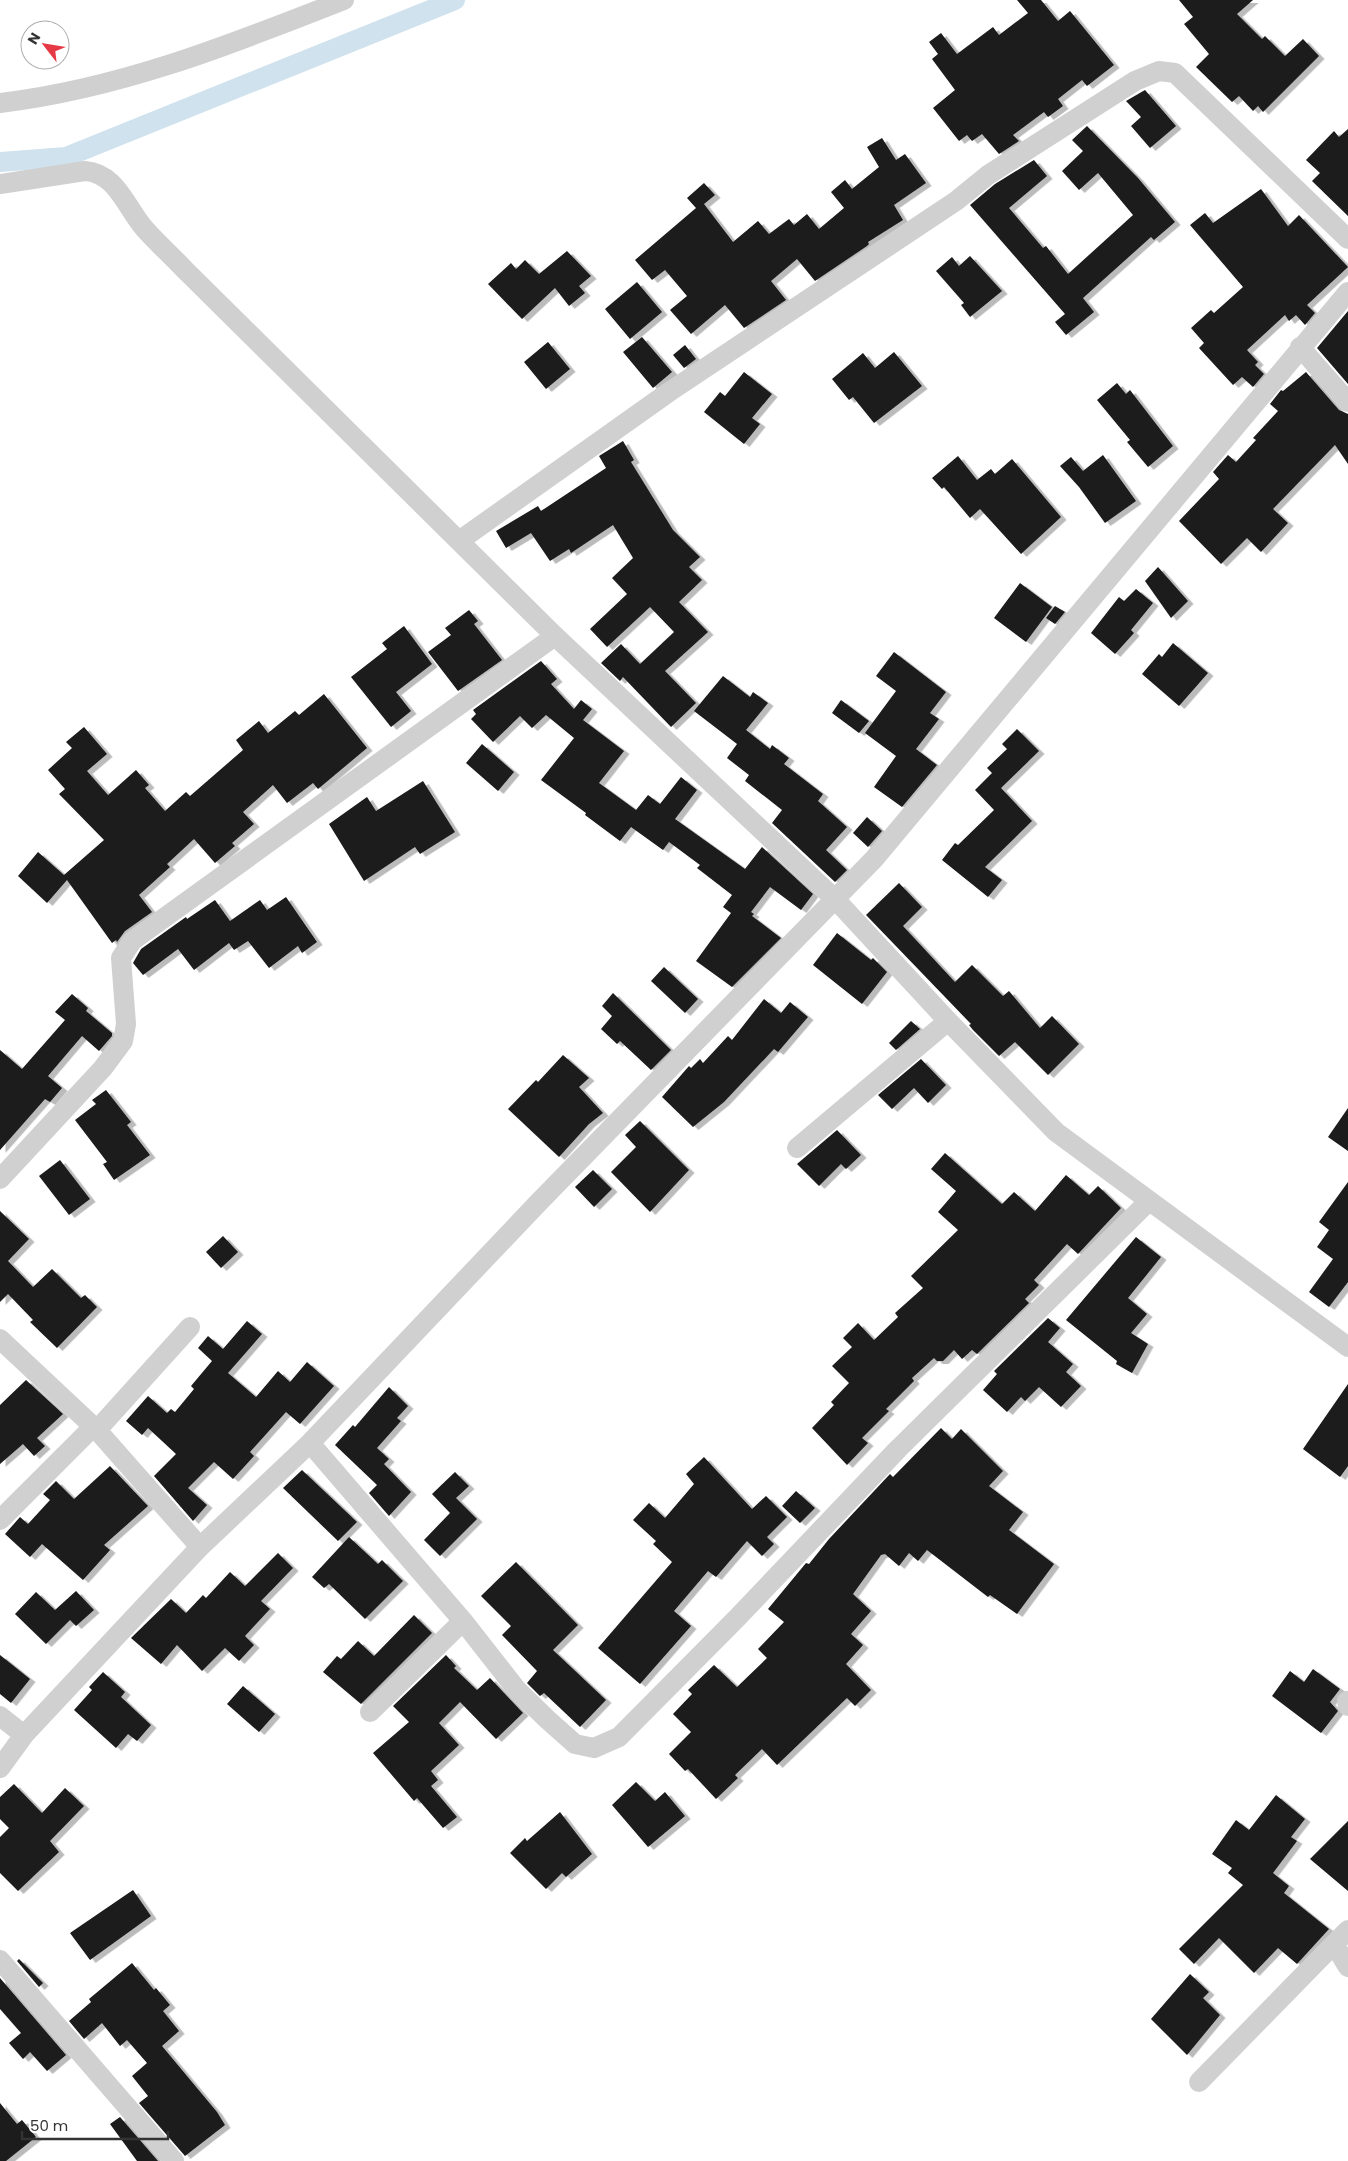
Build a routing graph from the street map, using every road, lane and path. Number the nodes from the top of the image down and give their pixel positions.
1 (344, 0) edge
2 (0, 102) edge
3 (0, 184) edge
4 (1348, 239) edge
5 (1348, 292) edge
6 (1300, 347) junction
7 (1348, 402) edge
8 (459, 541) junction
9 (555, 636) junction
10 (836, 900) junction
11 (948, 1021) junction
12 (797, 1148) dead end
13 (0, 1180) edge
14 (1148, 1202) junction
15 (190, 1327) dead end
16 (0, 1339) edge
17 (1348, 1347) edge
18 (95, 1429) junction
19 (310, 1443) junction
20 (0, 1520) edge
21 (200, 1547) junction
22 (463, 1621) junction
23 (370, 1712) dead end
24 (0, 1716) edge
25 (24, 1735) junction
26 (0, 1768) edge
27 (1348, 1930) edge
28 (1334, 1944) junction
29 (0, 1960) edge
30 (1348, 1967) edge
31 (1199, 2082) dead end
32 (174, 2161) edge

1 - 2 street
3 - 8 street
4 - 8 street
5 - 6 street
6 - 7 street
6 - 10 street
8 - 9 street
9 - 10 street
9 - 13 street
10 - 11 street
10 - 19 street
11 - 12 street
11 - 14 street
14 - 17 street
14 - 22 street
15 - 18 street
16 - 18 street
18 - 20 street
18 - 21 street
19 - 21 street
19 - 22 street
21 - 25 street
22 - 23 street
24 - 25 street
25 - 26 street
27 - 28 street
28 - 30 street
28 - 31 street
29 - 32 street

